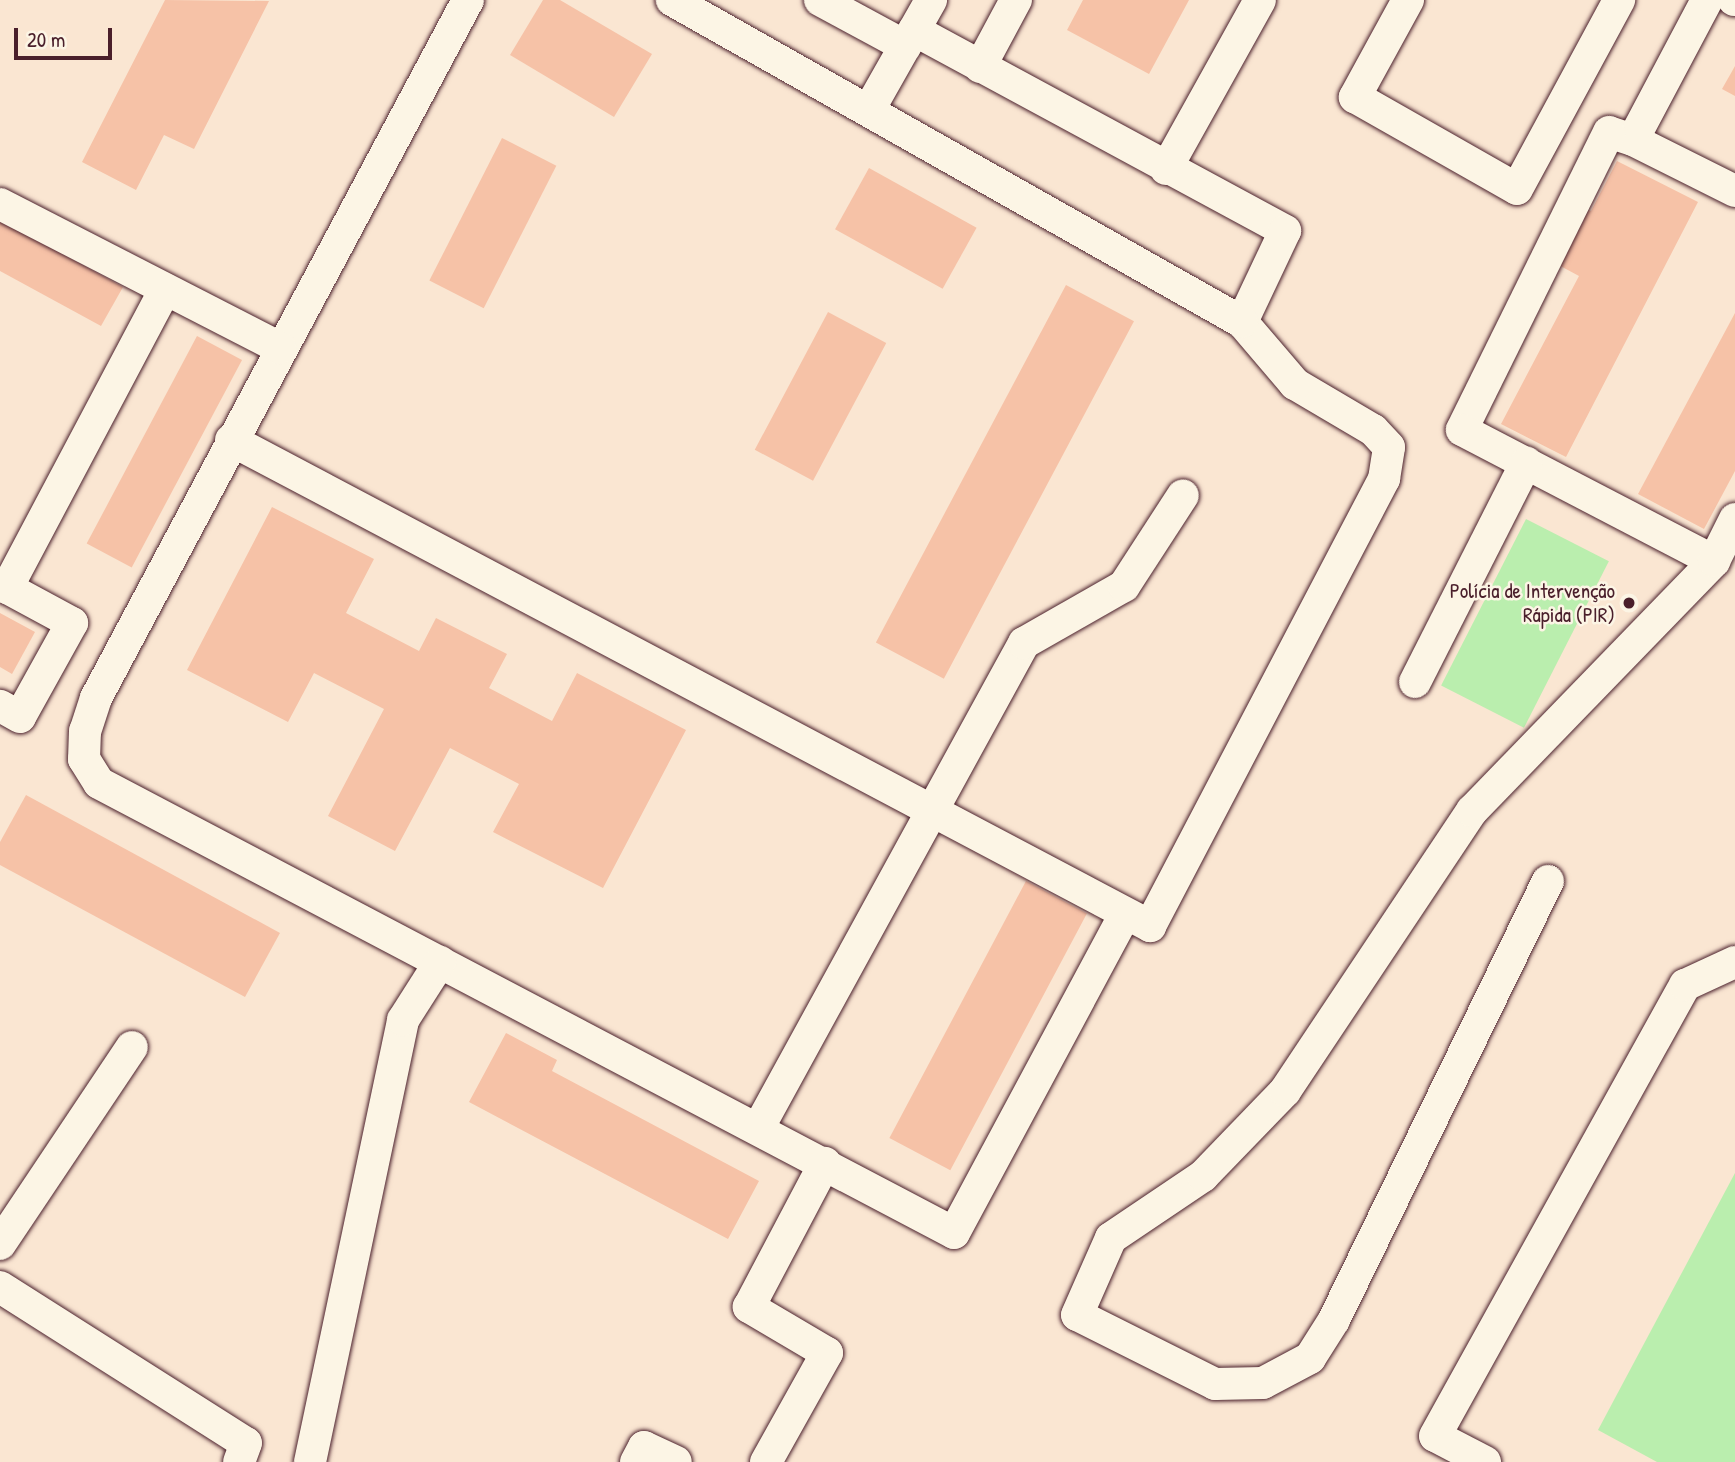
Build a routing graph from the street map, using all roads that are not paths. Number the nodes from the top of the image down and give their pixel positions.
1 (468, 0) edge
2 (672, 0) edge
3 (820, 0) edge
4 (931, 0) edge
5 (1016, 0) edge
6 (1260, 0) edge
7 (1408, 0) edge
8 (1619, 0) edge
9 (1707, 0) edge
10 (910, 38) junction
11 (980, 67) junction
12 (870, 108) junction
13 (1633, 140) junction
14 (1166, 169) junction
15 (1735, 191) edge
16 (0, 204) edge
17 (165, 289) junction
18 (1242, 322) junction
19 (280, 348) junction
20 (231, 440) junction
21 (1526, 463) junction
22 (1183, 495) dead end
23 (1735, 519) edge
24 (1714, 561) junction
25 (4, 586) edge
26 (1415, 682) dead end
27 (0, 706) edge
28 (934, 813) junction
29 (1548, 881) dead end
30 (1125, 914) junction
31 (440, 962) junction
32 (1735, 962) edge
33 (132, 1047) dead end
34 (759, 1127) junction
35 (825, 1163) junction
36 (0, 1244) edge
37 (0, 1287) edge
38 (239, 1462) edge
39 (310, 1462) edge
40 (636, 1462) edge
41 (676, 1462) edge
42 (766, 1462) edge
43 (1485, 1462) edge

1 - 19 lane
2 - 12 lane
3 - 10 lane
4 - 10 lane
5 - 11 lane
6 - 14 lane
7 - 8 lane
9 - 13 lane
10 - 11 lane
10 - 12 lane
11 - 14 lane
12 - 18 lane
13 - 15 lane
13 - 21 lane
14 - 18 lane
16 - 17 lane
17 - 19 lane
17 - 25 lane
18 - 30 lane
19 - 20 lane
20 - 28 lane
20 - 31 lane
21 - 24 lane
21 - 26 lane
22 - 28 lane
23 - 24 lane
24 - 29 lane
25 - 27 lane
28 - 30 lane
28 - 34 lane
30 - 35 lane
31 - 34 lane
31 - 39 lane
32 - 43 lane
33 - 36 lane
34 - 35 lane
35 - 42 lane
37 - 38 lane
40 - 41 lane

